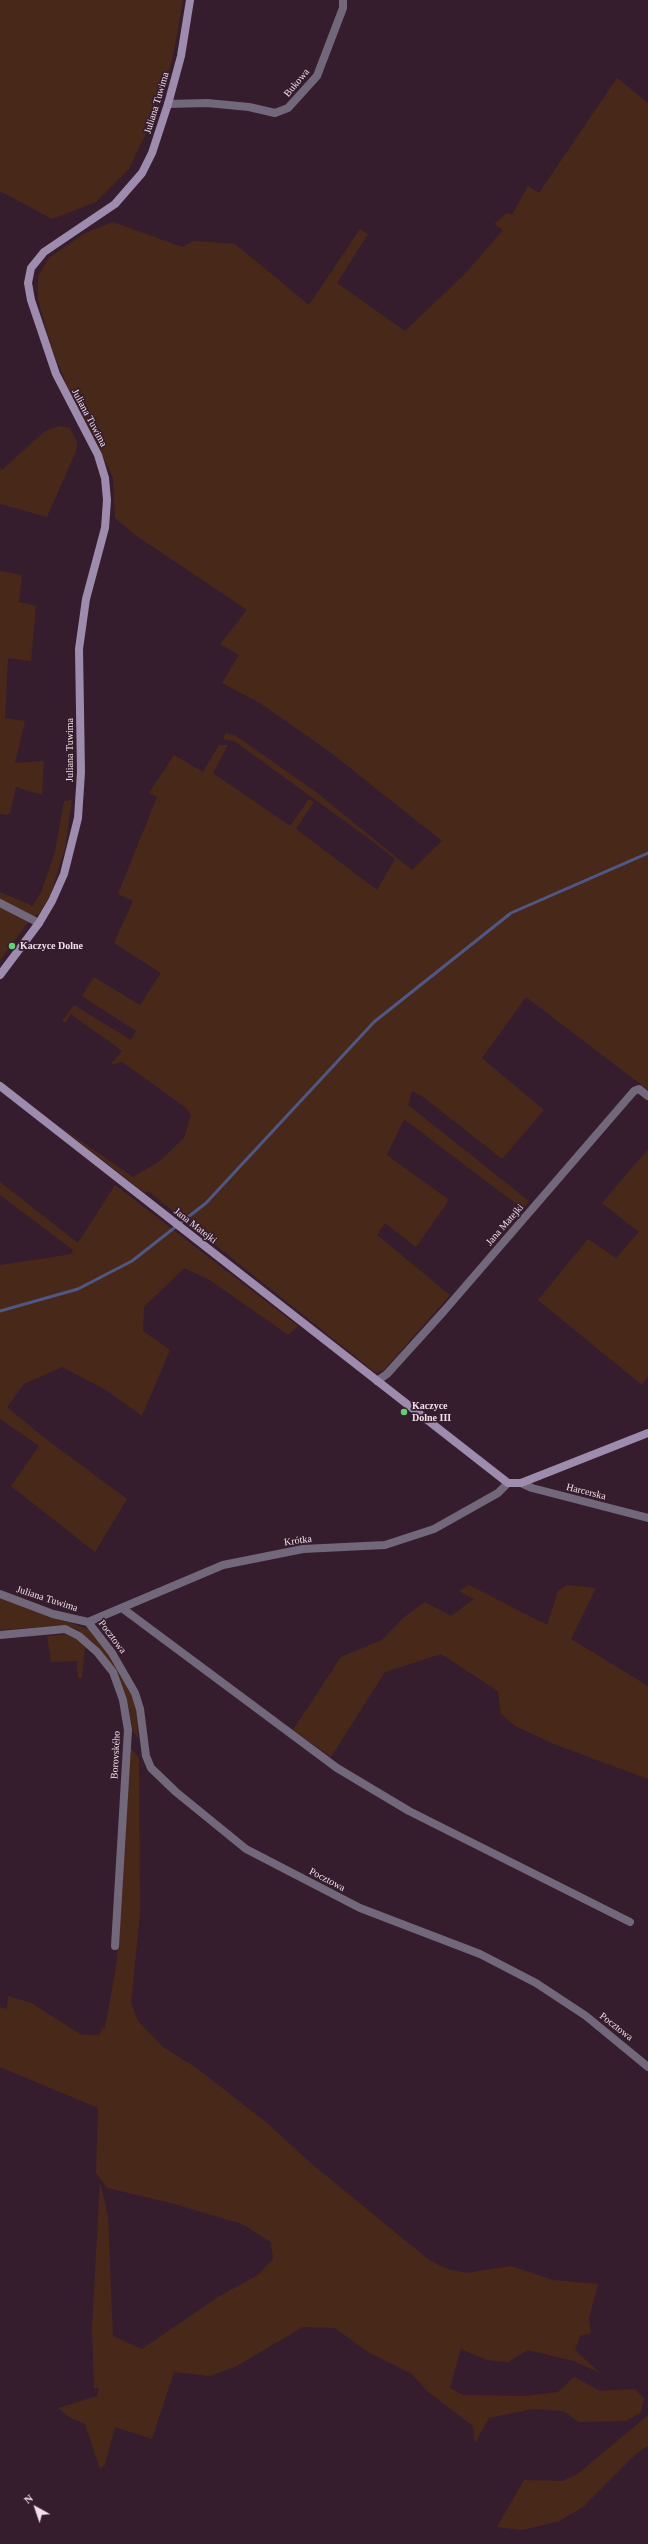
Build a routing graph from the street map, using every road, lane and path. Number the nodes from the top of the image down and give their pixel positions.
1 (190, 0) edge
2 (343, 0) edge
3 (168, 104) junction
4 (0, 903) edge
5 (39, 923) junction
6 (0, 975) edge
7 (0, 1086) edge
8 (648, 1096) edge
9 (377, 1381) junction
10 (648, 1433) edge
11 (521, 1482) junction
12 (508, 1483) junction
13 (648, 1518) edge
14 (0, 1594) edge
15 (122, 1608) junction
16 (88, 1622) junction
17 (0, 1636) edge
18 (630, 1922) dead end
19 (115, 1946) dead end
20 (648, 2067) edge

1 - 3 street, Juliana Tuwima
2 - 3 street, Bukowa
3 - 5 street, Juliana Tuwima
4 - 5 street
5 - 6 street, Juliana Tuwima
7 - 9 street, Jana Matejki
8 - 9 street, Jana Matejki
9 - 12 street, Jana Matejki
10 - 11 street
11 - 12 street
11 - 13 street, Harcerska
12 - 15 street, Krótka
14 - 16 street, Juliana Tuwima
15 - 16 street, Krótka
15 - 18 street
16 - 20 street, Pocztowa
17 - 19 street, Borovského

